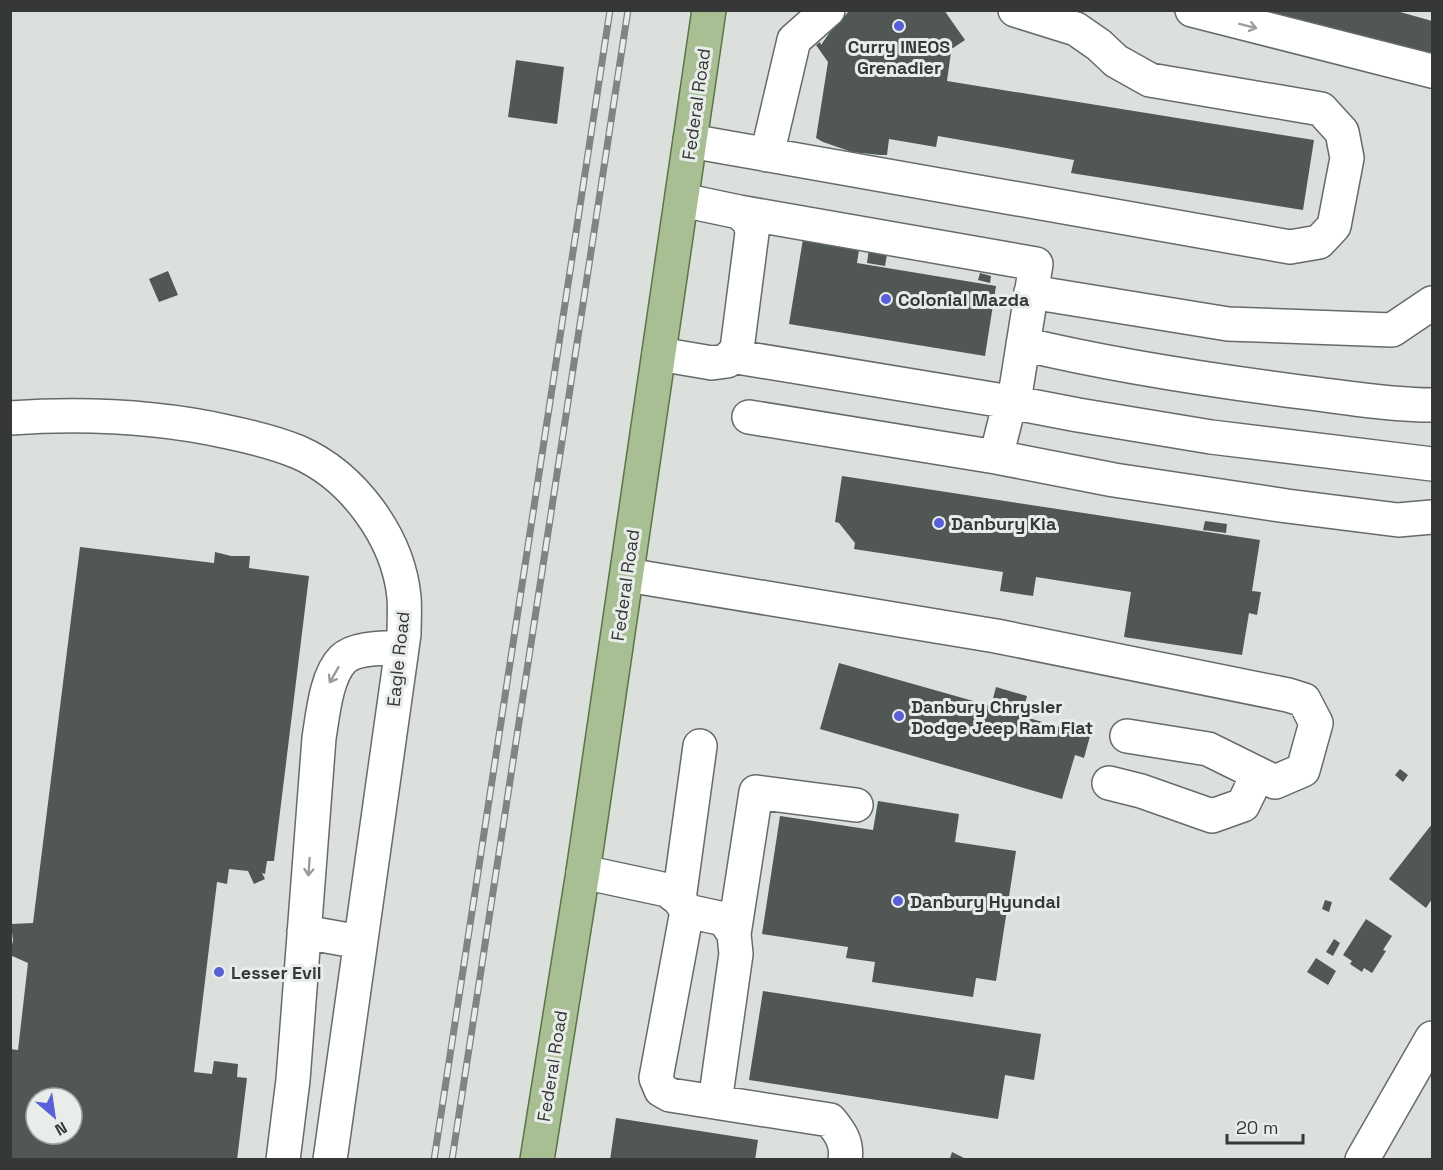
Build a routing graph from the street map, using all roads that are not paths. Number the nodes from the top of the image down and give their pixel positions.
1 (709, 10) edge
2 (828, 10) edge
3 (1015, 10) edge
4 (1192, 10) edge
5 (1432, 72) edge
6 (690, 141) junction
7 (767, 155) junction
8 (682, 200) junction
9 (740, 212) junction
10 (1031, 292) junction
11 (1432, 303) edge
12 (1023, 344) junction
13 (659, 354) junction
14 (731, 356) junction
15 (1010, 402) junction
16 (1432, 405) edge
17 (748, 417) dead end
18 (10, 418) edge
19 (996, 457) junction
20 (1432, 464) edge
21 (1432, 517) edge
22 (627, 575) junction
23 (402, 647) junction
24 (1127, 736) dead end
25 (700, 746) dead end
26 (1258, 774) junction
27 (1109, 783) dead end
28 (856, 805) dead end
29 (582, 872) junction
30 (683, 905) junction
31 (304, 932) junction
32 (734, 934) junction
33 (360, 942) junction
34 (1432, 1038) edge
35 (293, 1080) junction
36 (340, 1084) junction
37 (715, 1102) junction
38 (283, 1160) edge
39 (330, 1160) edge
40 (537, 1160) edge
41 (845, 1160) edge
42 (1362, 1160) edge

1 - 6 main road, Federal Road
2 - 7 street
3 - 7 street
4 -> 5 street
6 - 7 street
6 - 8 main road, Federal Road
8 - 9 street
8 - 13 main road, Federal Road
9 - 10 street
9 - 14 street
10 - 11 street
10 - 12 street
12 - 15 street
12 - 16 street
13 - 14 street
13 - 22 main road, Federal Road
14 - 15 street
15 - 19 street
15 - 20 street
17 - 19 street
18 - 23 street, Eagle Road
19 - 21 street
22 - 26 street
22 - 29 main road, Federal Road
23 -> 31 street
23 - 33 street, Eagle Road
24 - 26 street
25 - 30 street
26 - 27 street
28 - 32 street
29 - 30 street
29 - 40 main road, Federal Road
30 - 32 street
30 - 37 street
31 - 33 street
31 - 35 street
32 - 37 street
33 - 36 street, Eagle Road
34 - 42 street
35 - 36 street
35 - 38 street
36 - 39 street, Eagle Road
37 - 41 street

